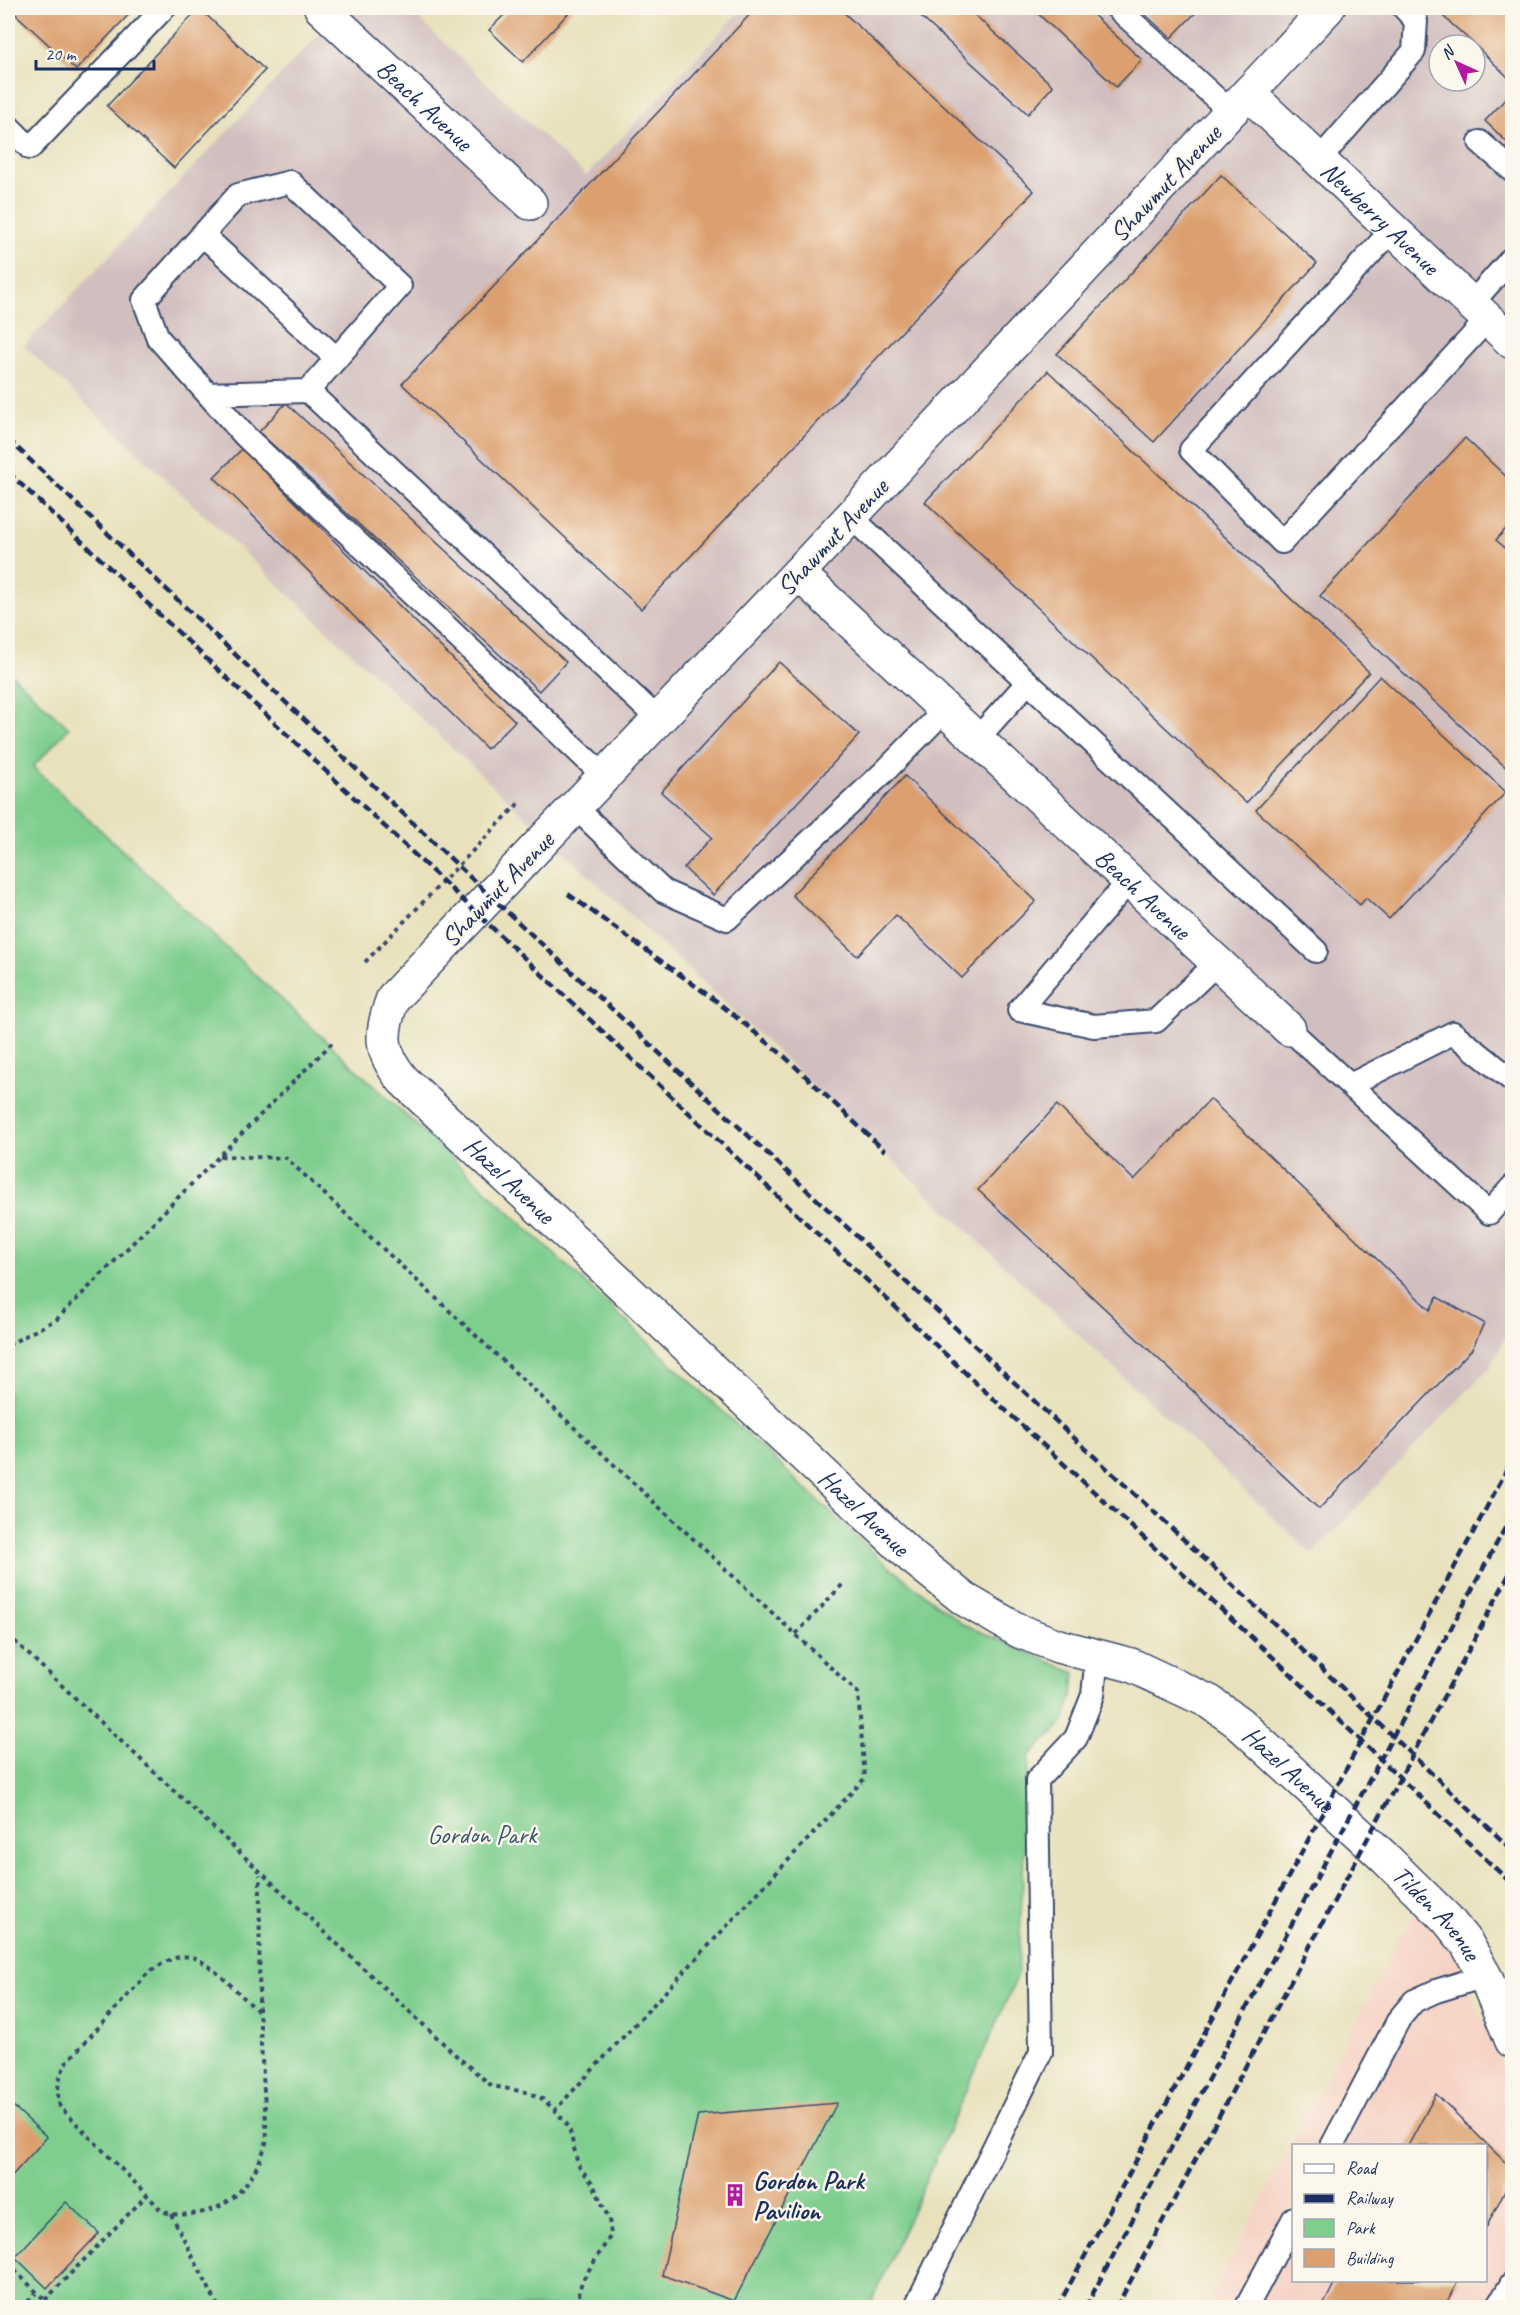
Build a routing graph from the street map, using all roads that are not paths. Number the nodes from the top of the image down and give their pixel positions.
1 (164, 8) edge
2 (321, 8) edge
3 (1117, 8) edge
4 (1328, 8) edge
5 (1404, 8) edge
6 (1240, 102) junction
7 (8, 126) edge
8 (1480, 142) dead end
9 (1319, 160) junction
10 (1512, 170) edge
11 (530, 203) dead end
12 (1393, 229) junction
13 (202, 234) junction
14 (1512, 258) edge
15 (1480, 311) junction
16 (1512, 342) edge
17 (336, 358) junction
18 (308, 391) junction
19 (208, 394) junction
20 (851, 517) junction
21 (798, 573) junction
22 (1028, 682) junction
23 (945, 710) junction
24 (659, 720) junction
25 (976, 739) junction
26 (604, 776) junction
27 (575, 807) junction
28 (1129, 881) junction
29 (1316, 951) dead end
30 (1217, 963) junction
31 (1289, 1029) joint
32 (403, 1080) joint
33 (1512, 1080) edge
34 (1350, 1086) junction
35 (1512, 1188) edge
36 (1097, 1656) junction
37 (1383, 1856) joint
38 (1485, 1976) junction
39 (1512, 2041) edge
40 (1333, 2144) edge
41 (1292, 2220) edge
42 (1512, 2283) edge
43 (915, 2307) edge
44 (1246, 2307) edge
45 (1497, 2307) edge

1 - 7 lane
2 - 11 street, Beach Avenue
3 - 6 lane
4 - 6 street, Shawmut Avenue
5 - 9 lane
6 - 9 street, Newberry Avenue
6 - 20 street, Shawmut Avenue
8 - 10 lane
9 - 12 street, Newberry Avenue
12 - 15 street, Newberry Avenue
12 - 15 lane
13 - 17 lane
13 - 17 lane
13 - 19 lane
14 - 15 lane
15 - 16 street, Newberry Avenue
17 - 18 lane
18 - 19 lane
18 - 24 lane
19 - 26 lane
20 - 21 street, Shawmut Avenue
20 - 22 lane
21 - 23 street, Beach Avenue
21 - 24 street, Shawmut Avenue
22 - 25 lane
22 - 29 lane
23 - 25 street, Beach Avenue
23 - 27 lane
24 - 26 street, Shawmut Avenue
25 - 28 street, Beach Avenue
26 - 27 street, Shawmut Avenue
27 - 32 street, Shawmut Avenue
28 - 30 street, Beach Avenue
28 - 30 lane
30 - 31 street, Beach Avenue
31 - 34 lane, Beach Avenue
32 - 36 street, Hazel Avenue
33 - 34 lane
34 - 35 lane, Beach Avenue
36 - 37 street, Hazel Avenue
36 - 43 lane
37 - 38 street, Tilden Avenue
38 - 39 street, Tilden Avenue
38 - 40 lane
41 - 44 lane
42 - 45 lane

